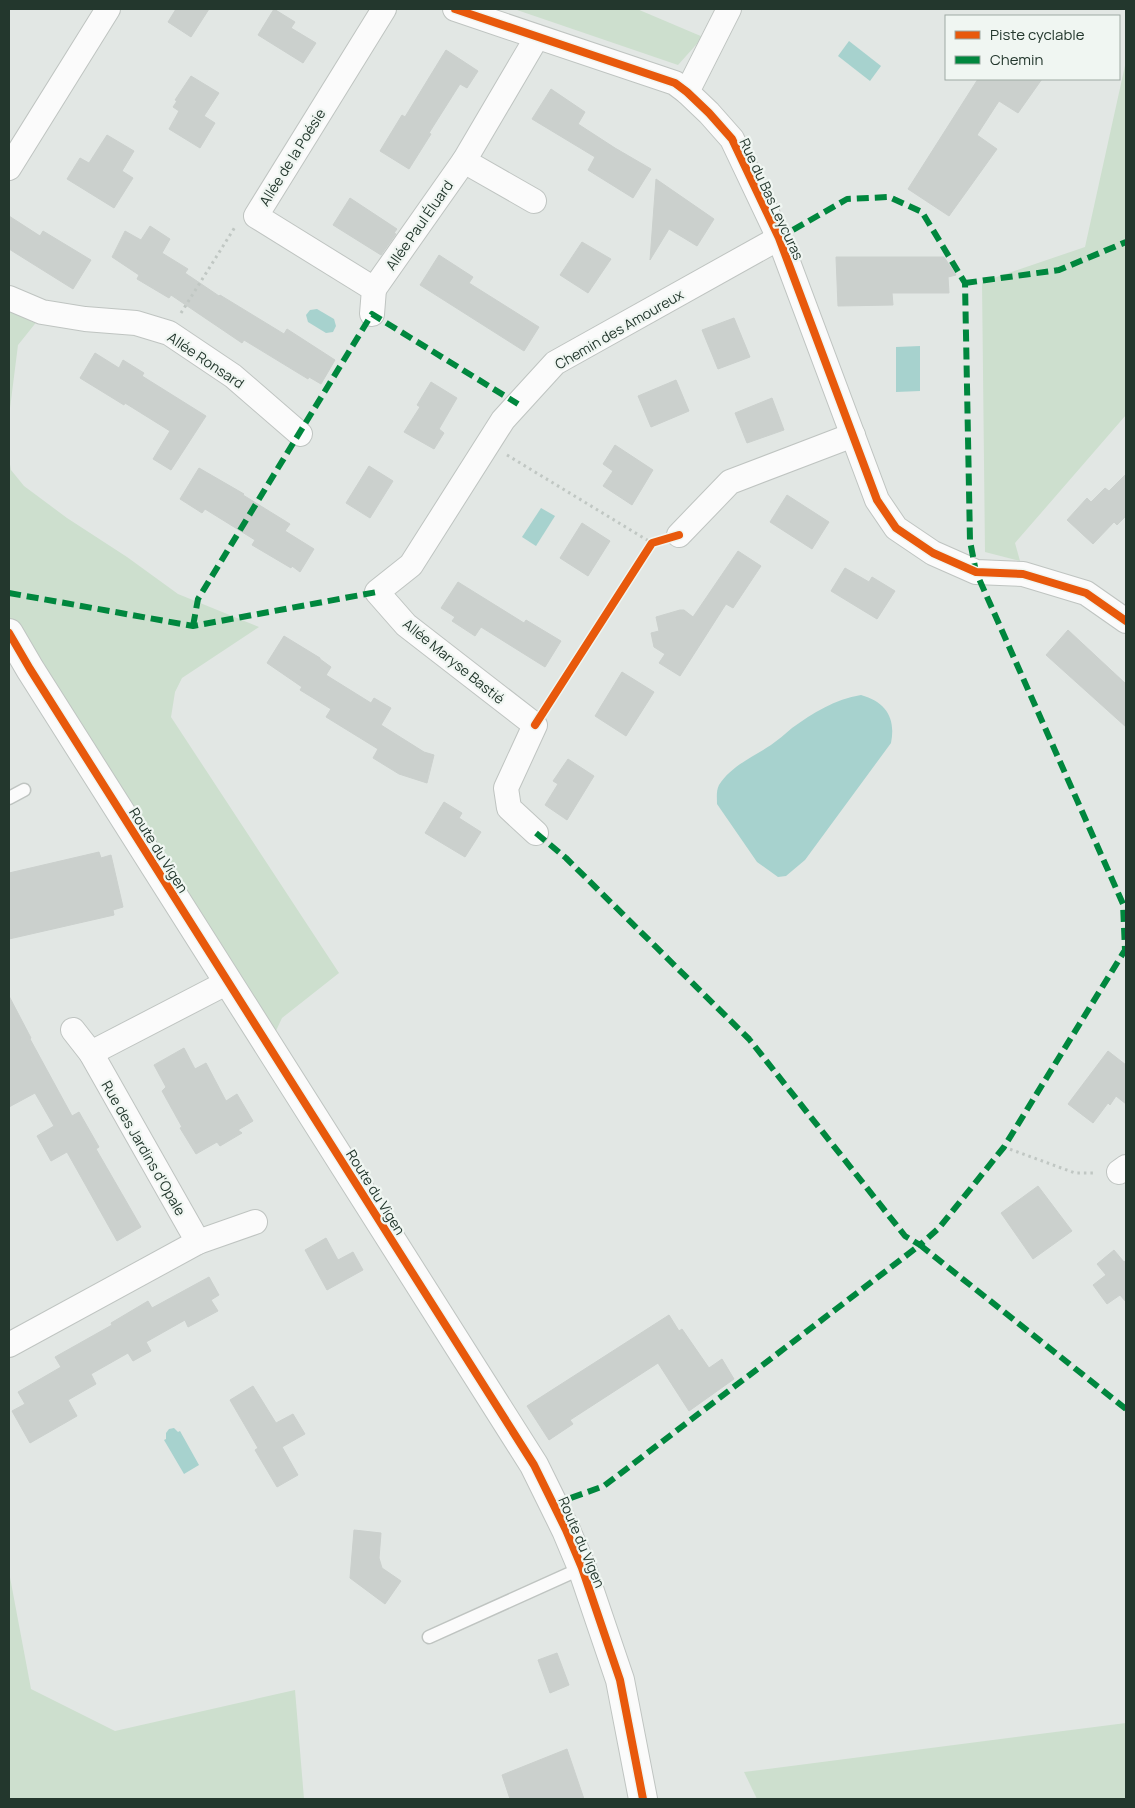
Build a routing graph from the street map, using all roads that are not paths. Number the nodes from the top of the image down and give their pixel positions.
1 (108, 9) edge
2 (384, 9) edge
3 (455, 9) edge
4 (729, 9) edge
5 (537, 37) junction
6 (687, 92) junction
7 (464, 161) junction
8 (9, 168) edge
9 (534, 201) dead end
10 (779, 238) junction
11 (374, 289) junction
12 (9, 298) edge
13 (372, 314) dead end
14 (300, 434) dead end
15 (853, 435) junction
16 (678, 535) dead end
17 (377, 592) joint
18 (1126, 621) edge
19 (9, 633) edge
20 (24, 790) dead end
21 (9, 798) edge
22 (536, 833) dead end
23 (228, 982) junction
24 (73, 1030) dead end
25 (91, 1053) junction
26 (255, 1222) dead end
27 (198, 1242) junction
28 (9, 1345) edge
29 (582, 1568) junction
30 (429, 1637) dead end
31 (643, 1799) edge

1 - 8 street
2 - 11 street, Allée de la Poésie
3 - 5 street, Rue du Bas Leycuras
4 - 6 street
5 - 6 street, Rue du Bas Leycuras
5 - 7 street, Allée Paul Éluard
6 - 10 street, Rue du Bas Leycuras
7 - 9 street
7 - 11 street, Allée Paul Éluard
10 - 15 street, Rue du Bas Leycuras
10 - 17 street, Chemin des Amoureux
11 - 13 street
12 - 14 street, Allée Ronsard
15 - 16 street
15 - 18 street, Rue du Bas Leycuras
17 - 22 street, Allée Maryse Bastié
19 - 23 street, Route du Vigen
20 - 21 lane
23 - 25 street
23 - 29 street, Route du Vigen
24 - 25 street, Rue des Jardins d'Opale
25 - 27 street, Rue des Jardins d'Opale
26 - 27 street
27 - 28 street
29 - 30 lane
29 - 31 street, Route du Vigen

